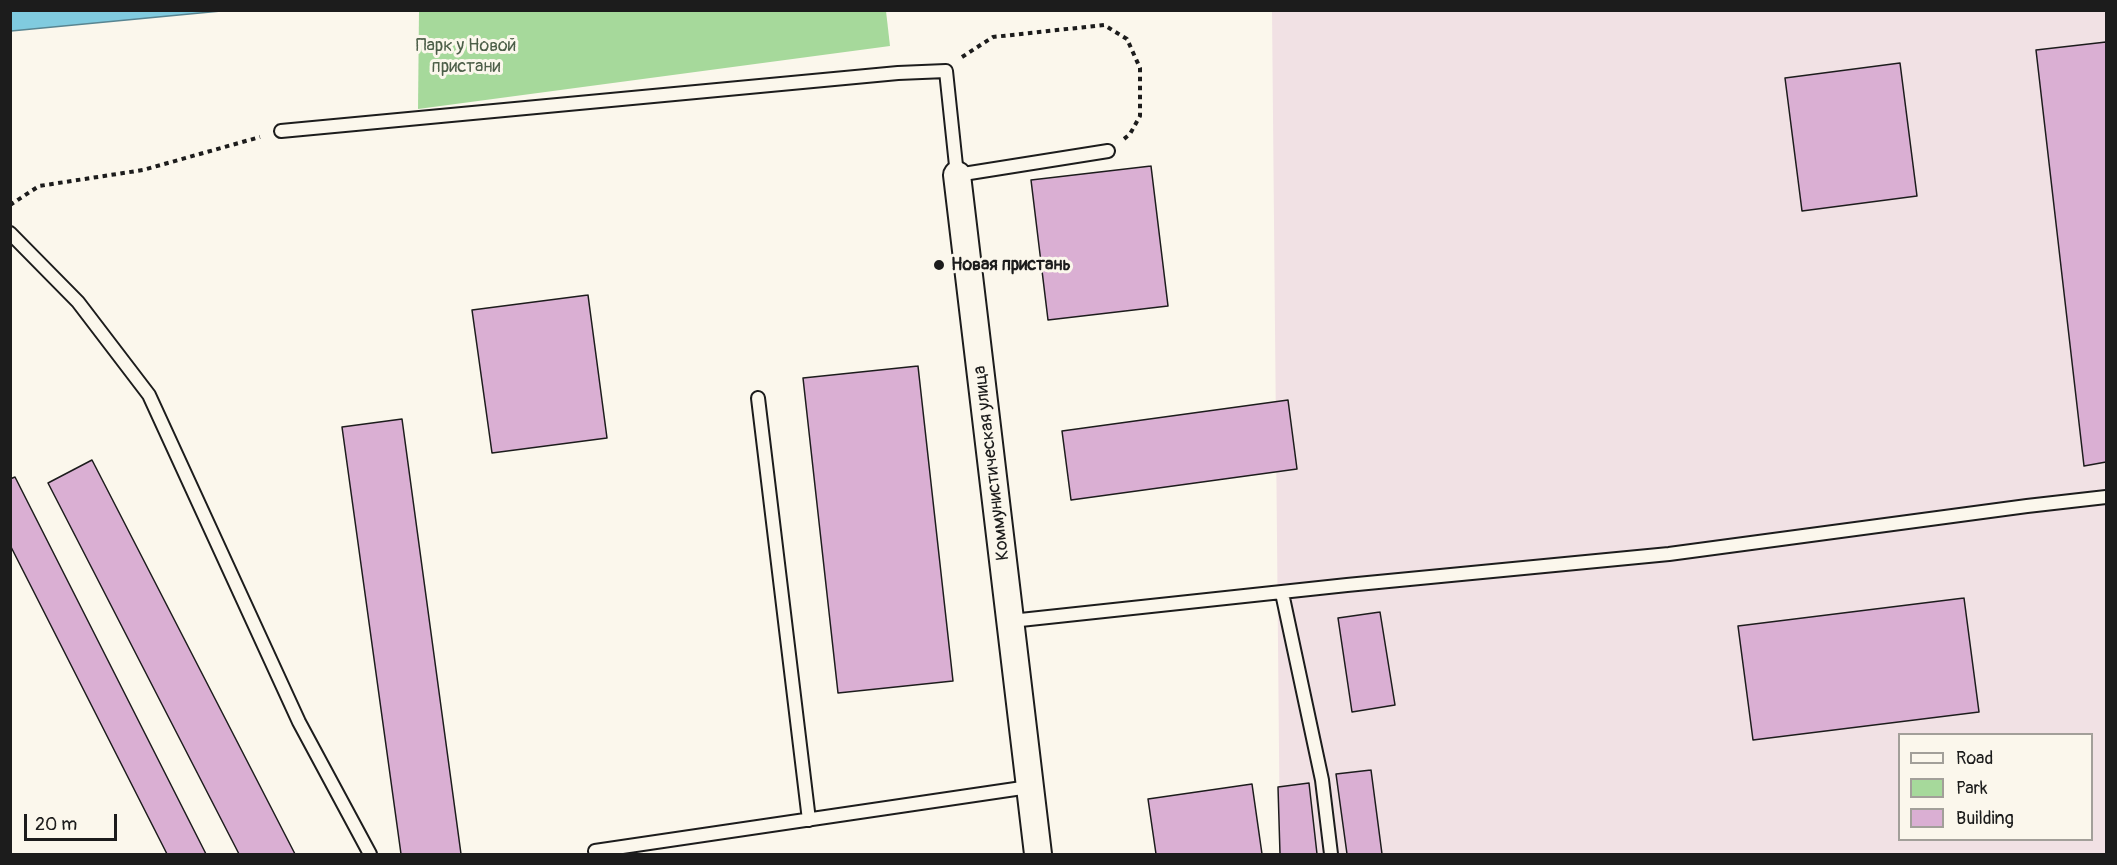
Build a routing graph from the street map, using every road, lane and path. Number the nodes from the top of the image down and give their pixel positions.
1 (946, 71) junction
2 (281, 131) joint
3 (1108, 151) joint
4 (957, 175) junction
5 (10, 205) edge
6 (10, 233) edge
7 (758, 398) dead end
8 (2106, 497) edge
9 (1282, 593) junction
10 (1011, 621) junction
11 (1029, 788) junction
12 (809, 820) junction
13 (595, 851) dead end
14 (370, 855) edge
15 (1038, 855) edge
16 (1331, 855) edge

1 - 2 lane
1 - 3 path
1 - 4 lane, Коммунистическая улица
2 - 5 path
3 - 4 lane
4 - 10 street, Коммунистическая улица
6 - 14 lane
7 - 12 lane
8 - 9 lane
9 - 10 lane
9 - 16 lane
10 - 11 street, Коммунистическая улица
11 - 12 lane
11 - 15 street, Коммунистическая улица
12 - 13 lane

